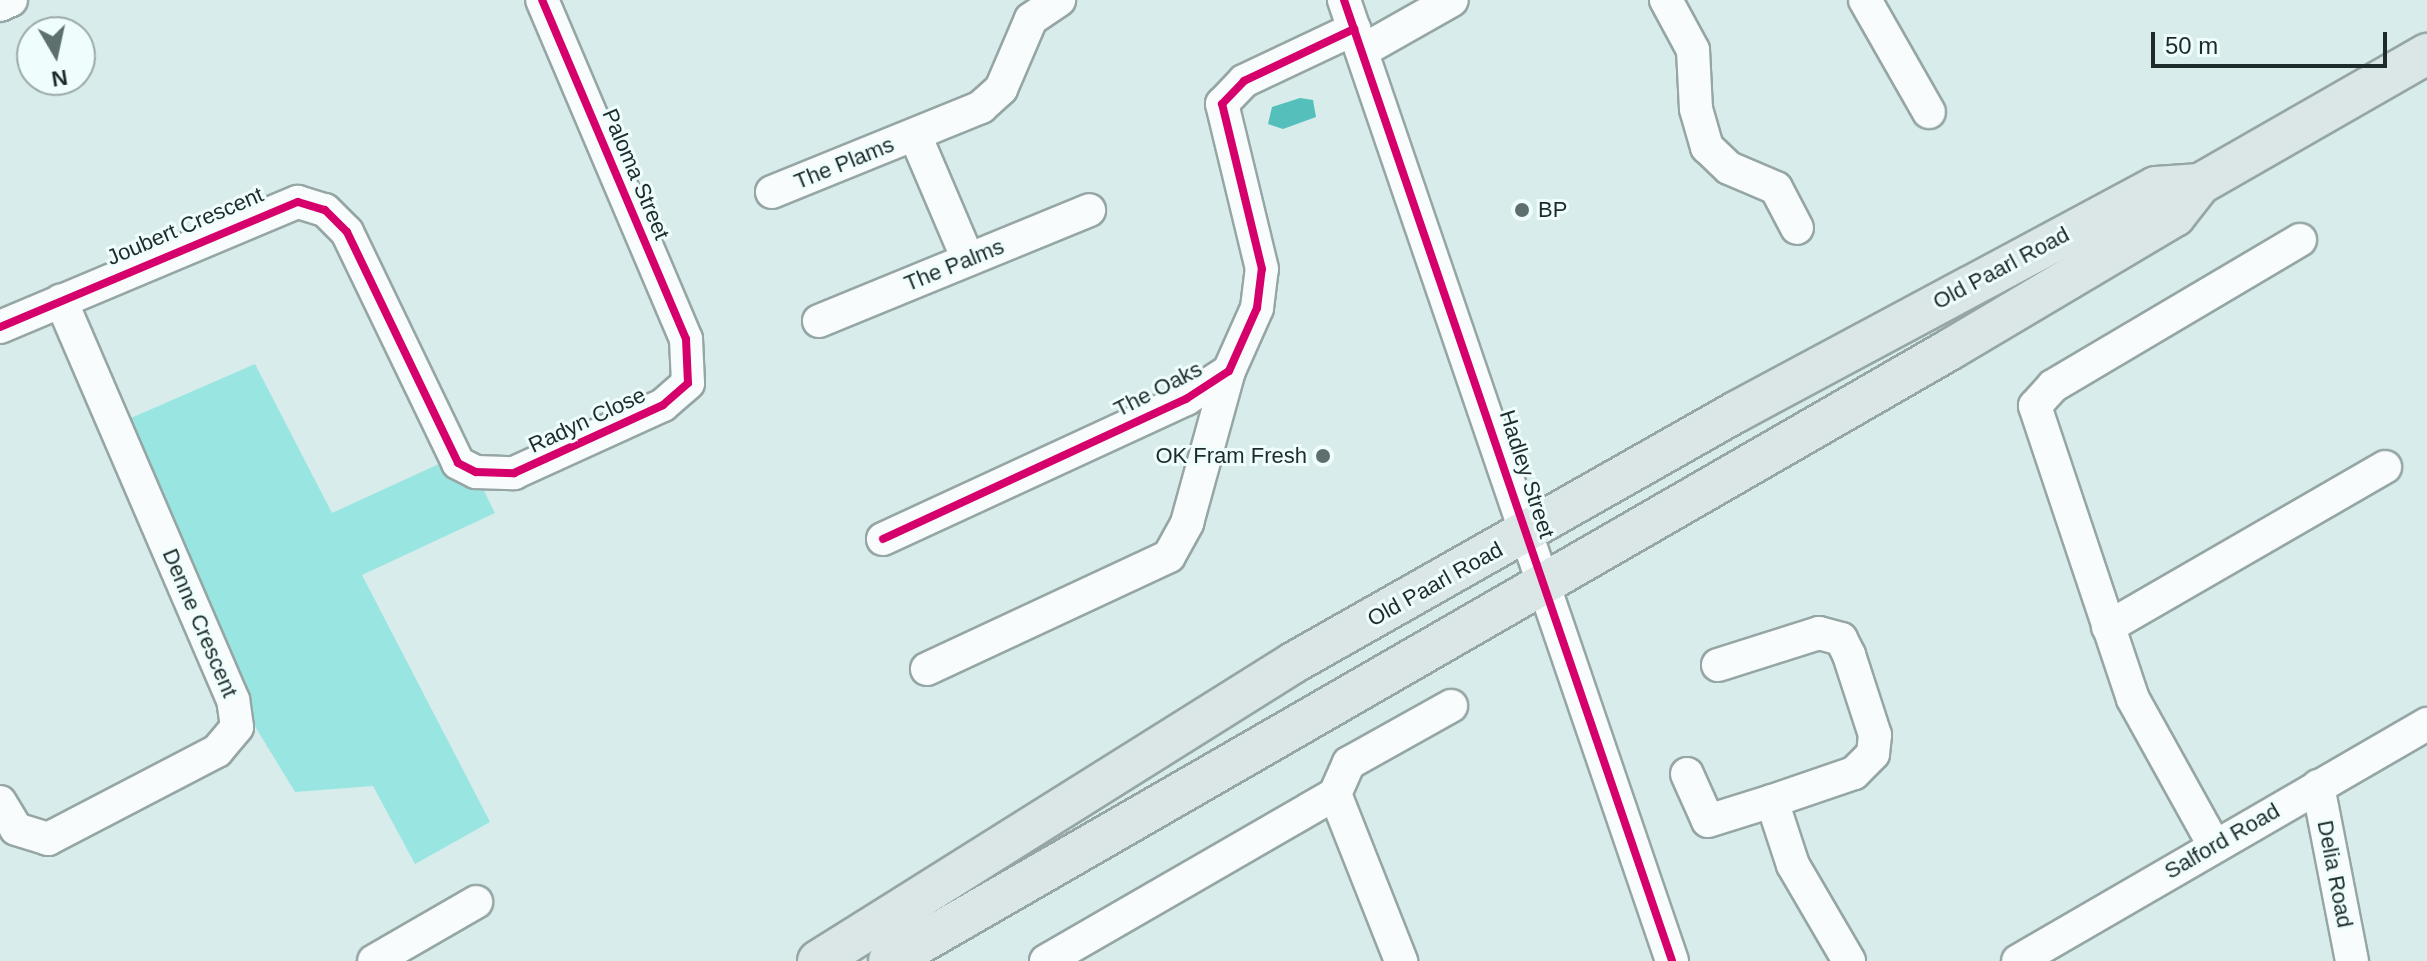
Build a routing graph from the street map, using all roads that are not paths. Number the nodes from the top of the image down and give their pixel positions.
1 (11, 0) edge
2 (542, 0) edge
3 (1059, 0) edge
4 (1452, 0) edge
5 (1666, 0) edge
6 (1865, 0) edge
7 (0, 5) edge
8 (1353, 27) edge
9 (2427, 54) edge
10 (1929, 112) dead end
11 (915, 135) junction
12 (2200, 184) junction
13 (772, 192) dead end
14 (1089, 210) dead end
15 (1797, 228) dead end
16 (2300, 240) dead end
17 (968, 259) junction
18 (61, 300) junction
19 (819, 321) dead end
20 (0, 327) edge
21 (691, 364) joint
22 (1229, 371) junction
23 (2385, 467) dead end
24 (476, 472) joint
25 (1528, 533) junction
26 (883, 539) dead end
27 (1543, 581) junction
28 (2108, 627) junction
29 (1718, 665) dead end
30 (927, 669) dead end
31 (1451, 706) dead end
32 (2427, 724) edge
33 (1687, 774) dead end
34 (2318, 786) junction
35 (1335, 794) junction
36 (1772, 801) junction
37 (0, 802) edge
38 (2214, 845) junction
39 (476, 902) dead end
40 (374, 961) edge
41 (818, 961) edge
42 (889, 961) edge
43 (1046, 961) edge
44 (1401, 961) edge
45 (1672, 961) edge
46 (1849, 961) edge
47 (2018, 961) edge
48 (2352, 961) edge

1 - 7 street
2 - 21 street, Paloma Street
3 - 11 street, The Plams
4 - 8 street
5 - 15 street
6 - 10 street
8 - 22 street, The Oaks
8 - 25 street, Hadley Street
9 - 12 main road, Old Paarl Road
11 - 13 street, The Plams
11 - 17 street, The Plams
12 - 25 main road, Old Paarl Road
12 - 27 main road, Old Paarl Road
14 - 17 street, The Palms
16 - 28 street
17 - 19 street, The Palms
18 - 20 street, Joubert Crescent
18 - 24 street, Joubert Crescent
18 - 37 street, Denne Crescent
21 - 24 street, Radyn Close
22 - 26 street, The Oaks
22 - 30 street, The Oaks
23 - 28 street
25 - 27 street, Hadley Street
25 - 41 main road, Old Paarl Road
27 - 42 main road, Old Paarl Road
27 - 45 street, Hadley Street
28 - 38 street
29 - 36 street
31 - 35 street
32 - 34 street, Salford Road
33 - 36 street
34 - 38 street, Salford Road
34 - 48 street, Delia Road
35 - 43 street
35 - 44 street
36 - 46 street
38 - 47 street, Salford Road
39 - 40 street

